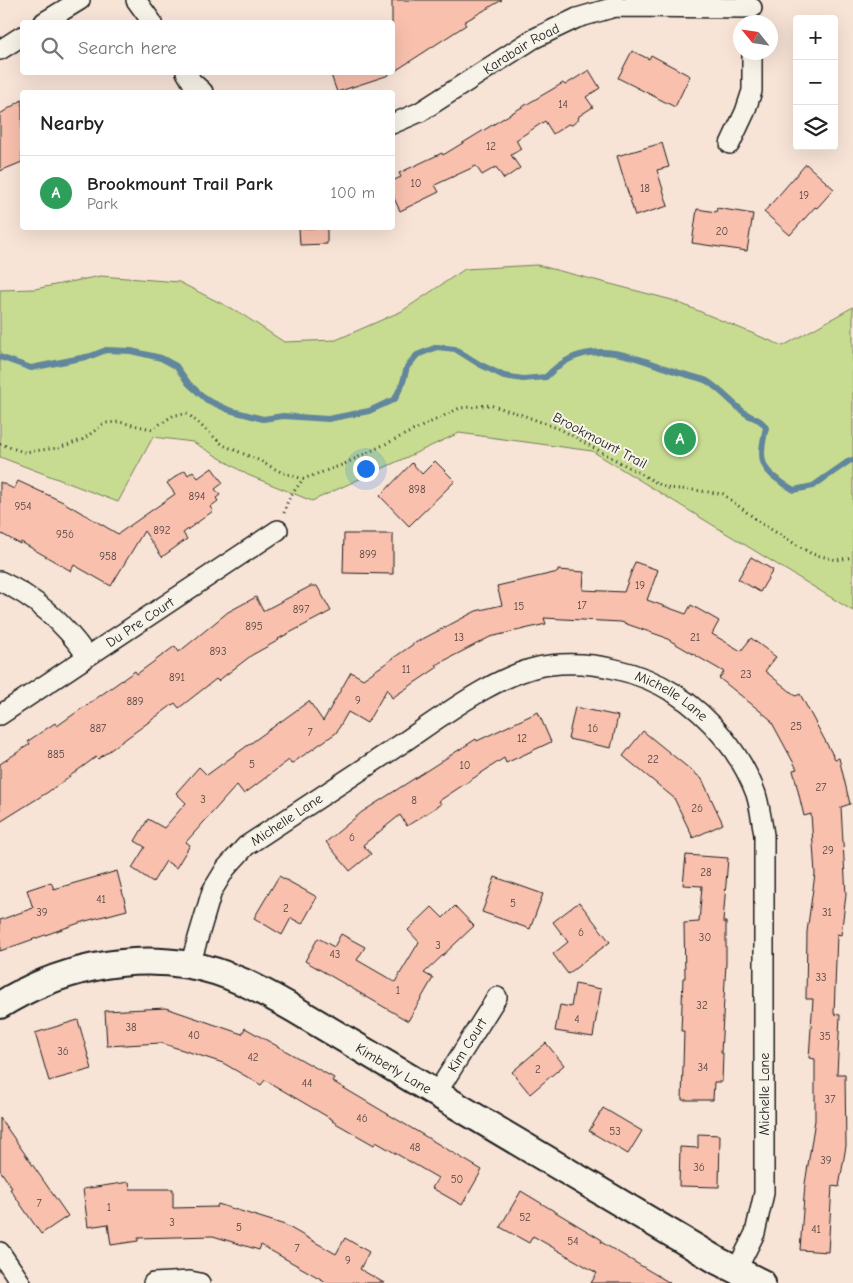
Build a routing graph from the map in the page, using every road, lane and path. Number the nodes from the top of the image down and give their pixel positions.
1 (80, 0) edge
2 (136, 0) edge
3 (752, 10) edge
4 (47, 20) edge
5 (151, 20) edge
6 (20, 37) edge
7 (0, 50) edge
8 (752, 60) edge
9 (188, 75) edge
10 (201, 90) edge
11 (395, 123) edge
12 (730, 144) dead end
13 (0, 444) edge
14 (303, 479) junction
15 (278, 530) joint
16 (853, 557) edge
17 (0, 581) edge
18 (88, 656) junction
19 (0, 714) edge
20 (190, 965) junction
21 (497, 997) dead end
22 (0, 1005) edge
23 (436, 1094) junction
24 (0, 1252) edge
25 (736, 1270) junction
26 (21, 1283) edge
27 (154, 1283) edge
28 (200, 1283) edge
29 (762, 1283) edge

1 - 4 street
2 - 5 street
3 - 11 street, Karabair Road
6 - 7 street
8 - 12 street
9 - 10 street
13 - 14 path
14 - 15 path
14 - 16 path, Brookmount Trail
15 - 18 street, Du Pre Court
17 - 18 street
18 - 19 street, Du Pre Court
20 - 22 street, Kimberly Lane
20 - 23 street, Kimberly Lane
20 - 25 street, Michelle Lane
21 - 23 street, Kim Court
23 - 25 street, Kimberly Lane
24 - 26 street
25 - 29 street, Kimberly Lane
27 - 28 street

